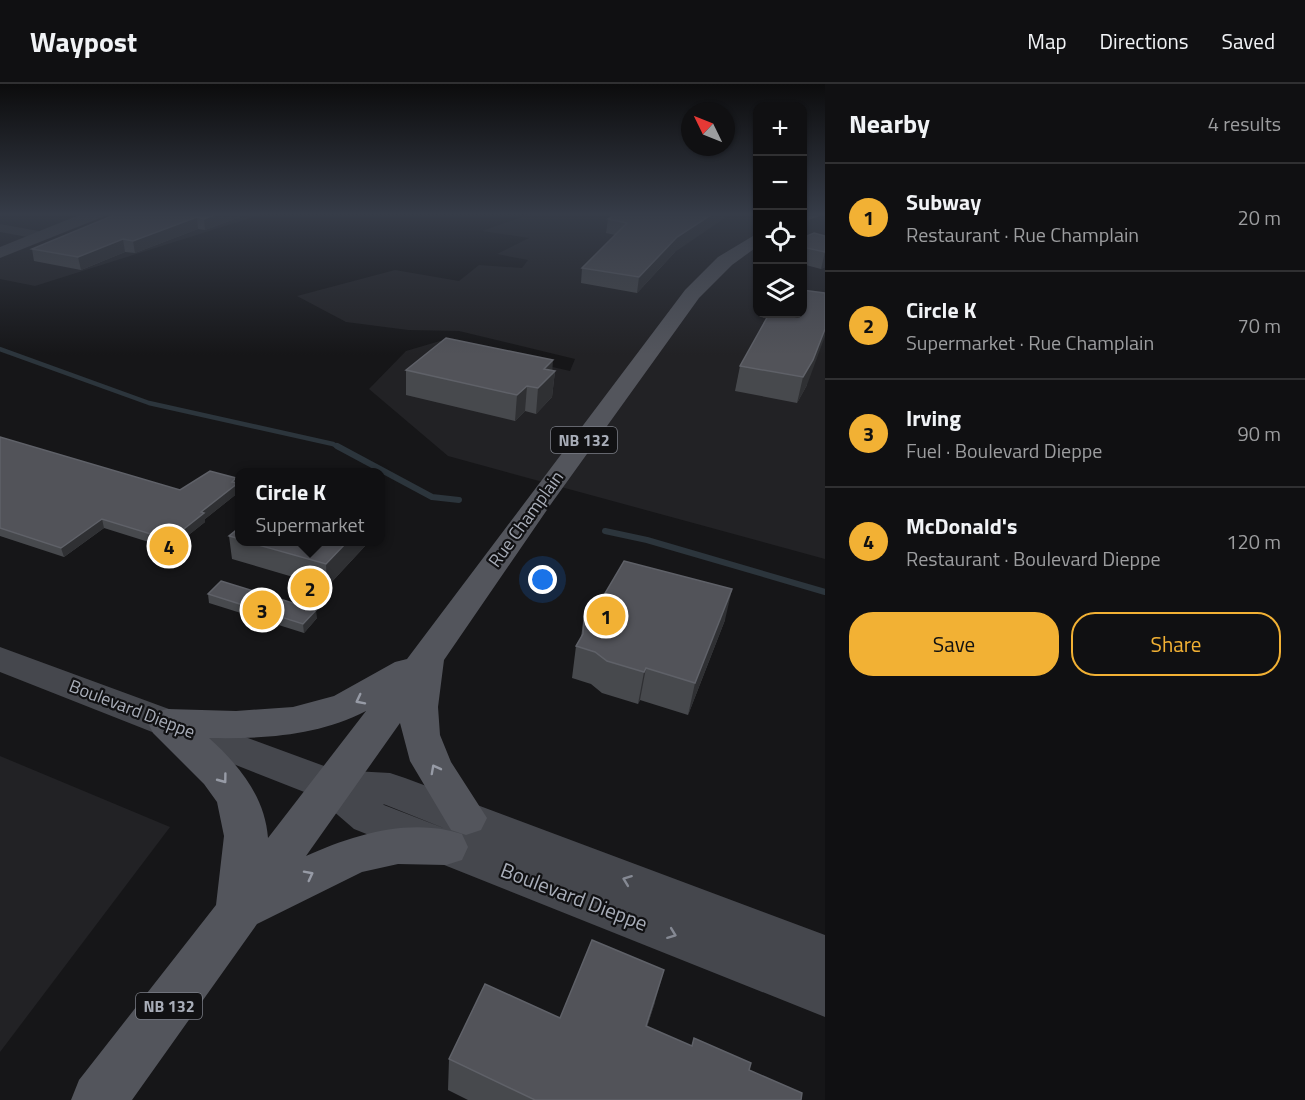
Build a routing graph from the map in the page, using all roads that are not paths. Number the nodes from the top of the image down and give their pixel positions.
1 (726, 260) edge
2 (427, 658) junction
3 (0, 659) edge
4 (167, 723) junction
5 (332, 786) junction
6 (456, 832) junction
7 (238, 911) junction
8 (825, 957) edge
9 (825, 993) edge
10 (99, 1100) edge

1 - 2 main road, Rue Champlain / NB 132
2 -> 4 main road
2 - 5 main road, Rue Champlain / NB 132
6 -> 2 main road
3 - 4 main road, Boulevard Dieppe
4 - 5 main road, Boulevard Dieppe
4 -> 7 main road
5 - 6 main road, Boulevard Dieppe
5 - 7 main road, NB 132
7 -> 6 main road
8 -> 6 main road, Boulevard Dieppe
6 -> 9 main road, Boulevard Dieppe
7 - 10 main road, NB 132

